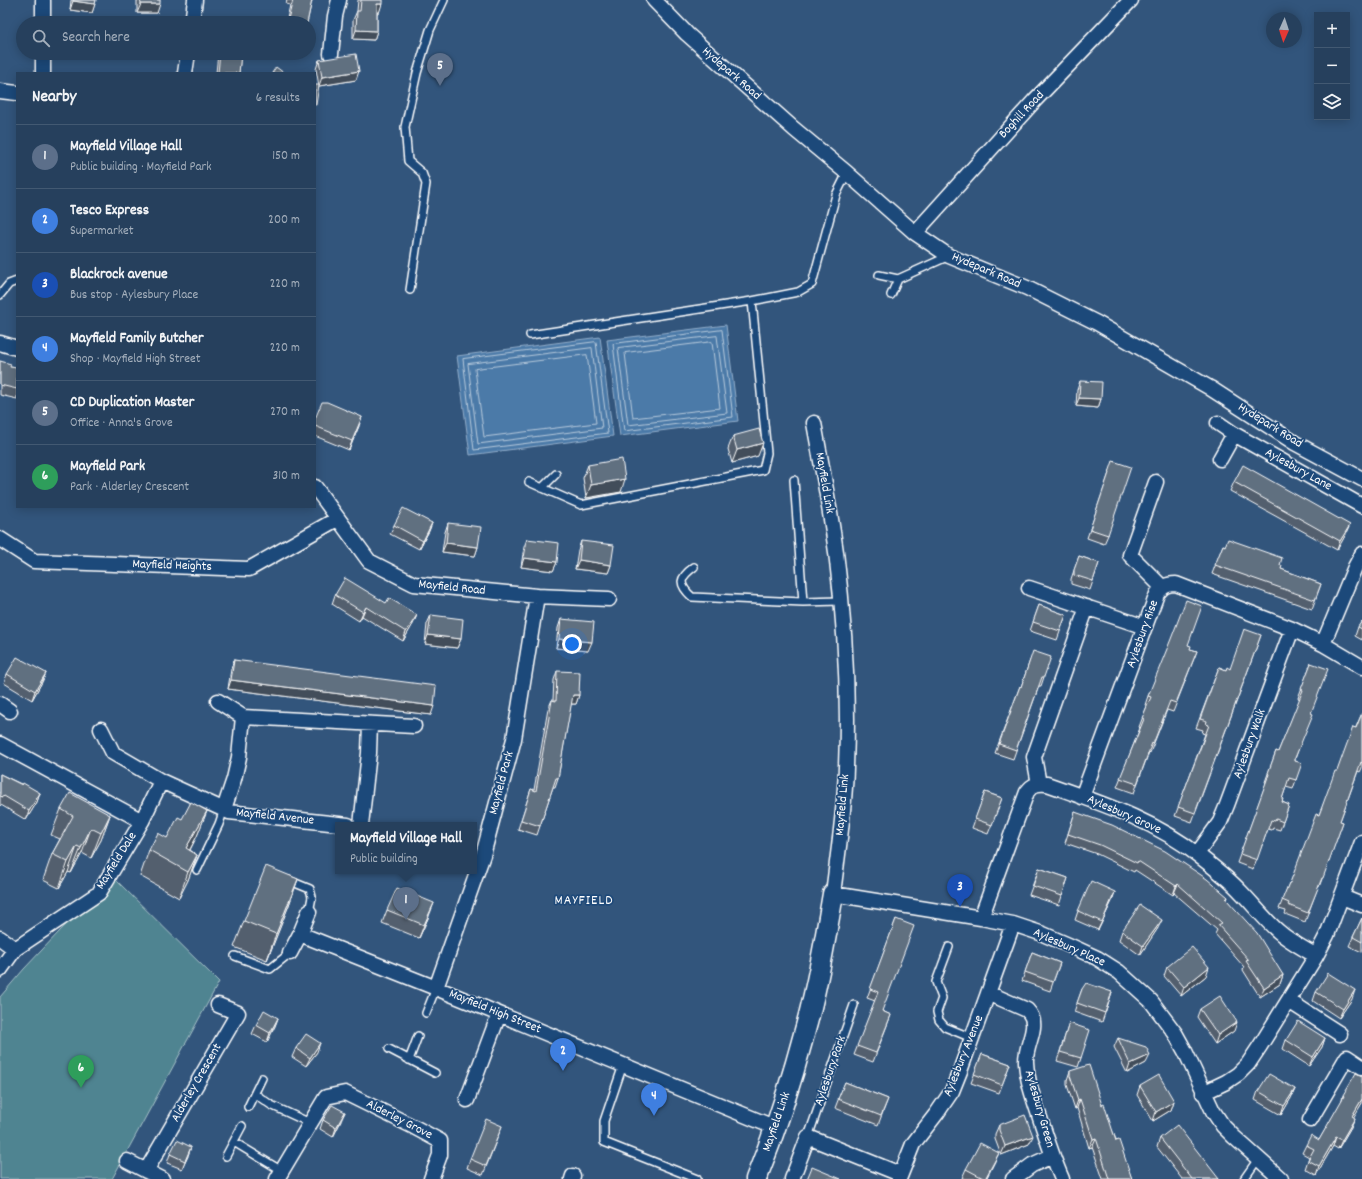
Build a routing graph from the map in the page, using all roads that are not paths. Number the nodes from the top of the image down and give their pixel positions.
1 (43, 0) edge
2 (195, 0) edge
3 (339, 0) edge
4 (444, 0) edge
5 (654, 0) edge
6 (1131, 0) edge
7 (43, 16) edge
8 (193, 16) edge
9 (331, 54) dead end
10 (43, 60) edge
11 (187, 60) edge
12 (43, 72) edge
13 (185, 72) edge
14 (0, 91) edge
15 (16, 93) edge
16 (847, 173) junction
17 (915, 233) junction
18 (949, 256) junction
19 (879, 275) dead end
20 (898, 279) junction
21 (16, 281) edge
22 (410, 290) dead end
23 (891, 294) dead end
24 (0, 295) edge
25 (752, 301) junction
26 (530, 335) dead end
27 (0, 343) edge
28 (16, 348) edge
29 (814, 423) dead end
30 (1218, 423) dead end
31 (1234, 434) junction
32 (1220, 459) dead end
33 (556, 474) dead end
34 (1362, 479) edge
35 (794, 480) dead end
36 (529, 482) dead end
37 (1156, 482) dead end
38 (316, 488) edge
39 (542, 488) junction
40 (1362, 506) edge
41 (337, 519) junction
42 (0, 538) edge
43 (1362, 554) edge
44 (694, 567) dead end
45 (1162, 587) junction
46 (1029, 588) dead end
47 (538, 596) junction
48 (608, 599) dead end
49 (803, 602) junction
50 (840, 602) junction
51 (1087, 607) junction
52 (1145, 627) junction
53 (1292, 628) junction
54 (1323, 644) junction
55 (1362, 667) edge
56 (218, 701) dead end
57 (243, 717) junction
58 (370, 724) junction
59 (414, 726) dead end
60 (101, 729) dead end
61 (0, 744) edge
62 (161, 781) junction
63 (1039, 784) junction
64 (1082, 797) junction
65 (224, 809) junction
66 (142, 821) junction
67 (361, 822) edge
68 (335, 824) edge
69 (1362, 842) edge
70 (478, 853) edge
71 (1197, 854) junction
72 (197, 870) dead end
73 (471, 874) edge
74 (282, 878) edge
75 (834, 894) junction
76 (1342, 897) junction
77 (1362, 905) edge
78 (309, 912) joint
79 (981, 918) junction
80 (1013, 924) junction
81 (300, 934) junction
82 (0, 938) edge
83 (949, 947) dead end
84 (15, 949) junction
85 (290, 953) joint
86 (235, 956) dead end
87 (1316, 956) junction
88 (0, 970) edge
89 (436, 988) junction
90 (988, 993) junction
91 (1289, 1001) junction
92 (218, 1005) dead end
93 (854, 1005) dead end
94 (426, 1013) dead end
95 (499, 1014) junction
96 (1340, 1034) dead end
97 (418, 1036) dead end
98 (972, 1038) junction
99 (389, 1049) dead end
100 (409, 1060) junction
101 (623, 1065) junction
102 (1362, 1067) edge
103 (435, 1073) dead end
104 (262, 1078) dead end
105 (1203, 1093) junction
106 (255, 1094) junction
107 (467, 1100) dead end
108 (248, 1107) dead end
109 (1310, 1120) dead end
110 (310, 1123) junction
111 (242, 1126) dead end
112 (776, 1128) junction
113 (808, 1137) junction
114 (234, 1142) junction
115 (226, 1156) dead end
116 (1052, 1156) junction
117 (1258, 1159) junction
118 (127, 1161) dead end
119 (146, 1171) junction
120 (281, 1176) edge
121 (900, 1177) edge
122 (162, 1179) edge
123 (431, 1179) edge
124 (697, 1179) edge
125 (756, 1179) edge
126 (792, 1179) edge
127 (1013, 1179) edge
128 (1062, 1179) edge
129 (1244, 1179) edge
130 (1281, 1179) edge

1 - 7 street
2 - 8 street
3 - 9 street
4 - 22 lane
5 - 16 street, Hydepark Road
6 - 17 street, Boghill Road
10 - 12 street
11 - 13 street
14 - 15 street
16 - 17 street, Hydepark Road
16 - 25 lane
17 - 18 street, Hydepark Road
18 - 20 lane
18 - 34 street, Hydepark Road
19 - 20 lane
20 - 23 lane
21 - 24 lane
25 - 26 lane
25 - 39 lane
27 - 28 street
29 - 50 street, Mayfield Link
30 - 31 street, Aylesbury Lane
31 - 32 street
31 - 40 street, Aylesbury Lane
33 - 39 lane
35 - 49 lane
36 - 39 lane
37 - 45 street
38 - 41 street, Mayfield Road
41 - 42 street, Mayfield Heights
41 - 47 street, Mayfield Road
43 - 54 street
44 - 49 lane
45 - 52 street, Aylesbury Rise
45 - 53 street, Aylesbury Rise
46 - 51 street
47 - 48 street, Mayfield Road
47 - 70 street, Mayfield Park
49 - 50 lane
50 - 75 street, Mayfield Link
51 - 52 street
51 - 63 street
52 - 64 street, Aylesbury Rise
53 - 54 street, Aylesbury Rise
53 - 71 street, Aylesbury Walk
54 - 55 street, Aylesbury Rise
56 - 57 street
57 - 58 street
57 - 65 street
58 - 59 street
58 - 67 street
60 - 62 street, Mayfield Avenue
61 - 66 street
62 - 65 street, Mayfield Avenue
62 - 66 street, Mayfield Dale
63 - 64 street, Aylesbury Grove
63 - 79 street
64 - 71 street, Aylesbury Grove
65 - 68 street, Mayfield Avenue
65 - 72 lane
66 - 84 street, Mayfield Dale
69 - 76 street
71 - 87 street, Aylesbury Grove
73 - 89 street, Mayfield Park
74 - 78 lane
75 - 79 street, Aylesbury Place
75 - 112 street, Mayfield Link
76 - 77 street
76 - 87 street
78 - 81 street
79 - 80 street, Aylesbury Place
80 - 90 street, Aylesbury Avenue
80 - 105 street, Aylesbury Place
81 - 85 street
81 - 89 street, Mayfield High Street
82 - 84 street
83 - 98 lane
84 - 88 street, Mayfield Dale
85 - 86 lane
87 - 91 street
89 - 94 lane
89 - 95 street, Mayfield High Street
90 - 98 street, Aylesbury Avenue
90 - 116 street, Aylesbury Green
91 - 96 street
91 - 105 street
92 - 119 street, Alderley Crescent
93 - 113 lane, Aylesbury Park
95 - 101 street, Mayfield High Street
95 - 107 street
97 - 100 lane
98 - 121 street, Aylesbury Avenue
99 - 100 lane
100 - 103 lane
101 - 112 street, Mayfield High Street
101 - 124 lane
102 - 109 street
104 - 106 lane
105 - 117 street, Aylesbury Place
106 - 108 lane
106 - 110 lane
110 - 120 street
110 - 123 street, Alderley Grove
111 - 114 lane
112 - 125 street, Mayfield Link
113 - 121 street
113 - 126 street, Aylesbury Park
114 - 115 lane
114 - 120 lane
116 - 127 street
116 - 128 street, Aylesbury Green
117 - 129 lane
117 - 130 street, Aylesbury Place
118 - 119 street
119 - 122 street

